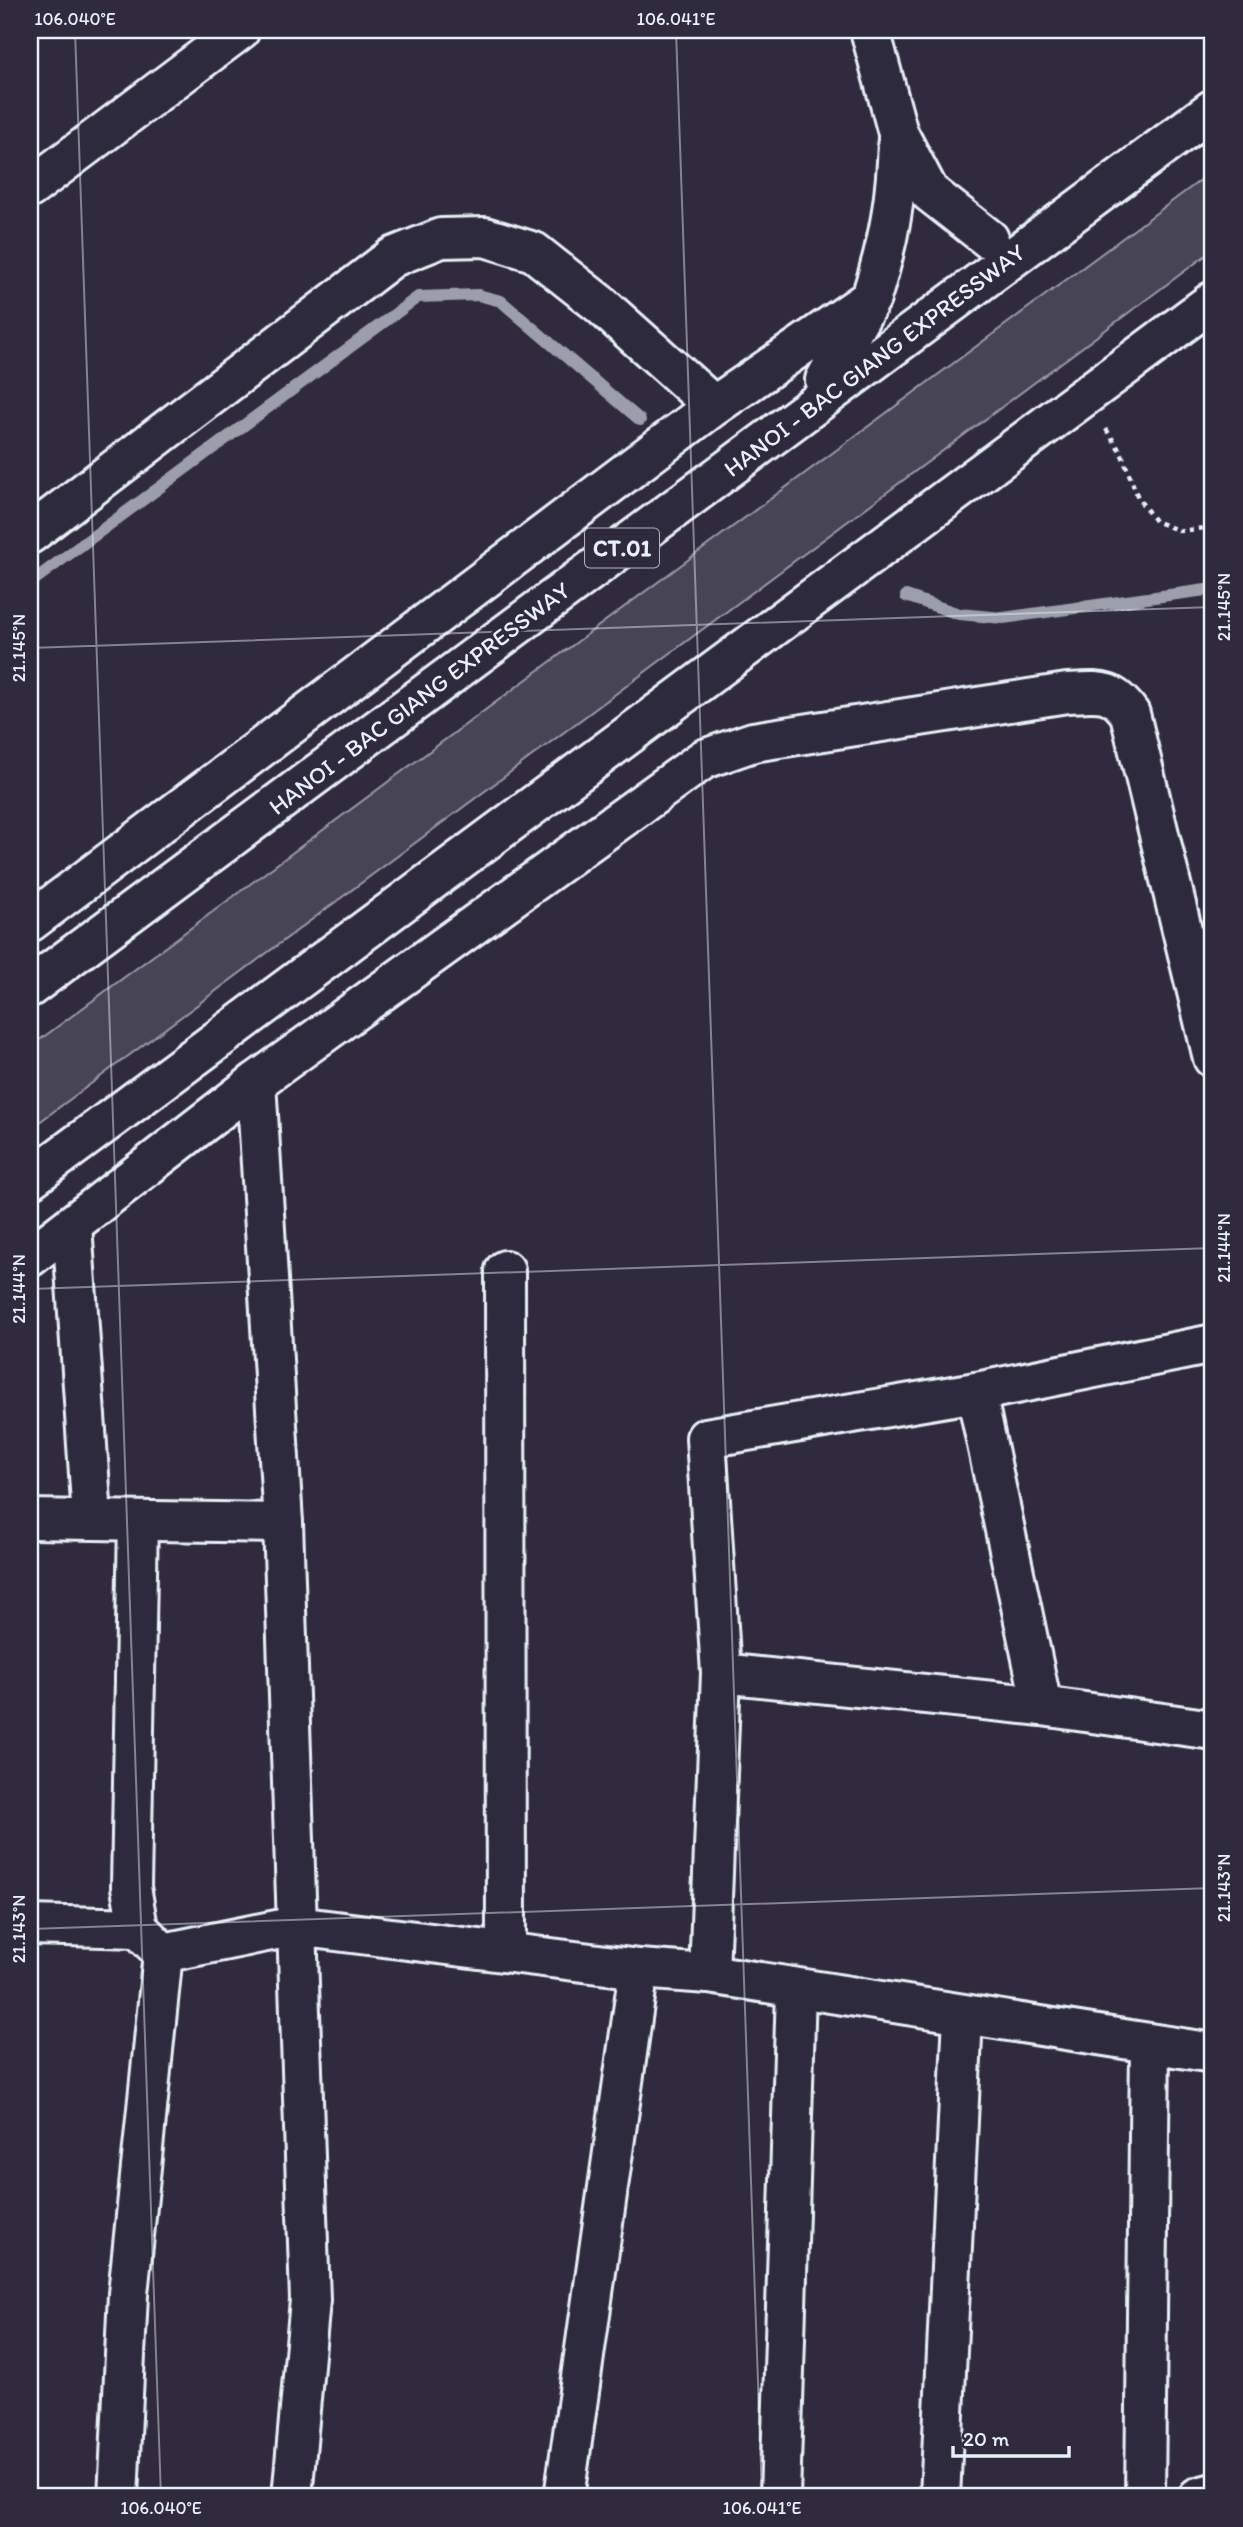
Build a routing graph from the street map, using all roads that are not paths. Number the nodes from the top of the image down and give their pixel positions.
1 (240, 30) edge
2 (870, 30) edge
3 (1213, 109) edge
4 (898, 133) junction
5 (30, 188) edge
6 (989, 239) dead end
7 (871, 298) junction
8 (1213, 301) edge
9 (825, 380) dead end
10 (714, 406) junction
11 (30, 534) edge
12 (30, 922) edge
13 (30, 987) edge
14 (1213, 1058) edge
15 (256, 1082) junction
16 (30, 1179) edge
17 (72, 1225) junction
18 (30, 1257) edge
19 (505, 1270) dead end
20 (1213, 1344) edge
21 (976, 1392) junction
22 (92, 1518) junction
23 (30, 1519) edge
24 (138, 1521) junction
25 (283, 1523) junction
26 (720, 1673) junction
27 (1042, 1706) junction
28 (1213, 1730) edge
29 (30, 1925) edge
30 (296, 1926) junction
31 (150, 1941) junction
32 (506, 1952) junction
33 (639, 1969) junction
34 (709, 1974) junction
35 (796, 1990) junction
36 (963, 2016) junction
37 (1150, 2045) junction
38 (1213, 2053) edge
39 (1213, 2493) edge
40 (118, 2497) edge
41 (292, 2497) edge
42 (564, 2497) edge
43 (780, 2497) edge
44 (940, 2497) edge
45 (1145, 2497) edge
46 (1198, 2497) edge

1 - 5 main road
2 - 4 main road
3 - 13 main road, HANOI - BAC GIANG EXPRESSWAY / CT.01
4 - 6 main road
4 - 7 main road
7 - 9 main road
7 - 10 main road
8 - 16 main road
10 - 11 main road
10 - 12 main road
14 - 15 main road
15 - 17 main road
15 - 25 main road
17 - 18 main road
17 - 22 main road
19 - 32 main road
20 - 21 main road
21 - 26 main road
21 - 27 main road
22 - 23 main road
22 - 24 main road
24 - 25 main road
24 - 31 main road
25 - 30 main road
26 - 27 main road
26 - 34 main road
27 - 28 main road
29 - 31 main road
30 - 31 main road
30 - 32 main road
30 - 41 main road
31 - 40 main road
32 - 33 main road
33 - 34 main road
33 - 42 main road
34 - 35 main road
35 - 36 main road
35 - 43 main road
36 - 37 main road
36 - 44 main road
37 - 38 main road
37 - 45 main road
39 - 46 main road

